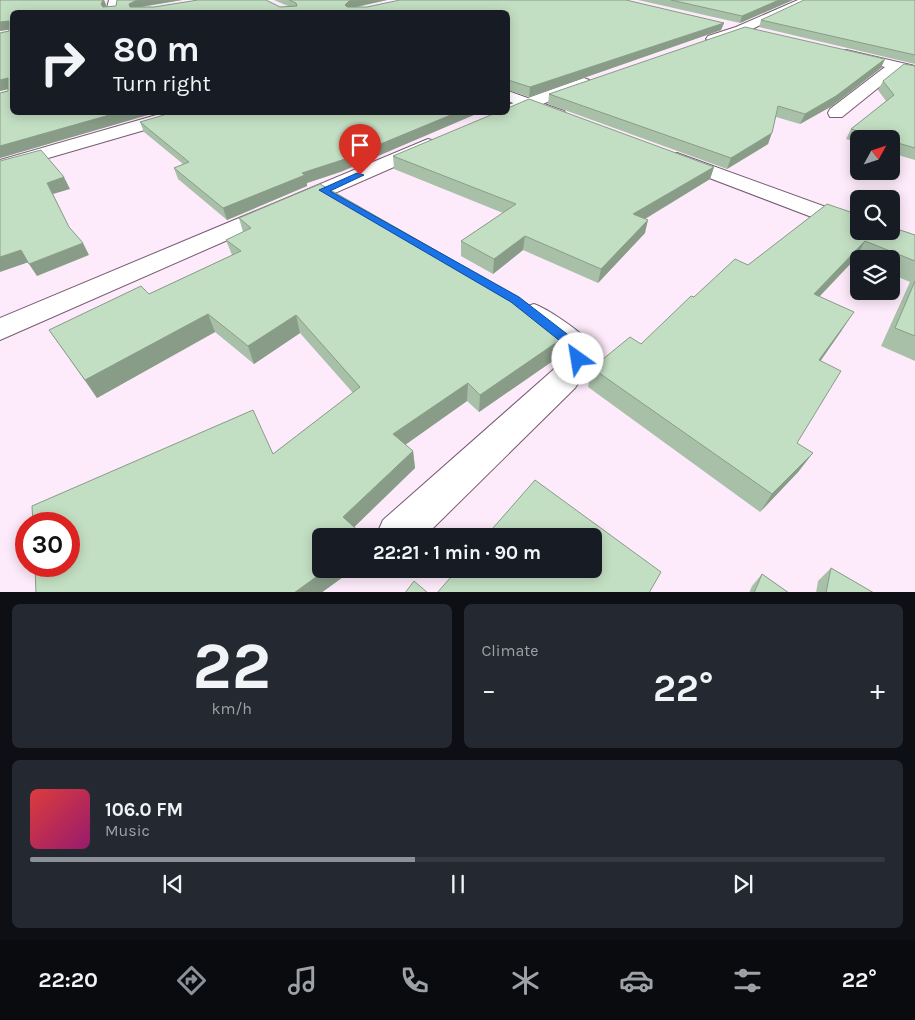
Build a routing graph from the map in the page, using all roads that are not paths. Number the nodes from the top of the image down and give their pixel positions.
1 (807, 0) edge
2 (712, 23) edge
3 (740, 30) junction
4 (758, 34) edge
5 (703, 43) edge
6 (832, 51) edge
7 (896, 66) junction
8 (915, 70) edge
9 (600, 77) edge
10 (510, 97) edge
11 (526, 103) junction
12 (510, 110) edge
13 (836, 114) dead end
14 (177, 115) edge
15 (572, 120) edge
16 (450, 136) edge
17 (655, 151) edge
18 (0, 166) edge
19 (324, 190) junction
20 (357, 209) edge
21 (850, 224) edge
22 (515, 300) edge
23 (0, 330) edge
24 (404, 528) edge

1 - 3 street
2 - 3 street
3 - 4 street
3 - 5 street
6 - 7 street
7 - 8 street
7 - 13 street
9 - 11 street
10 - 11 street
11 - 12 street
11 - 15 street
14 - 18 street
16 - 19 street
17 - 21 street
19 - 20 street
19 - 23 street
22 - 24 street

